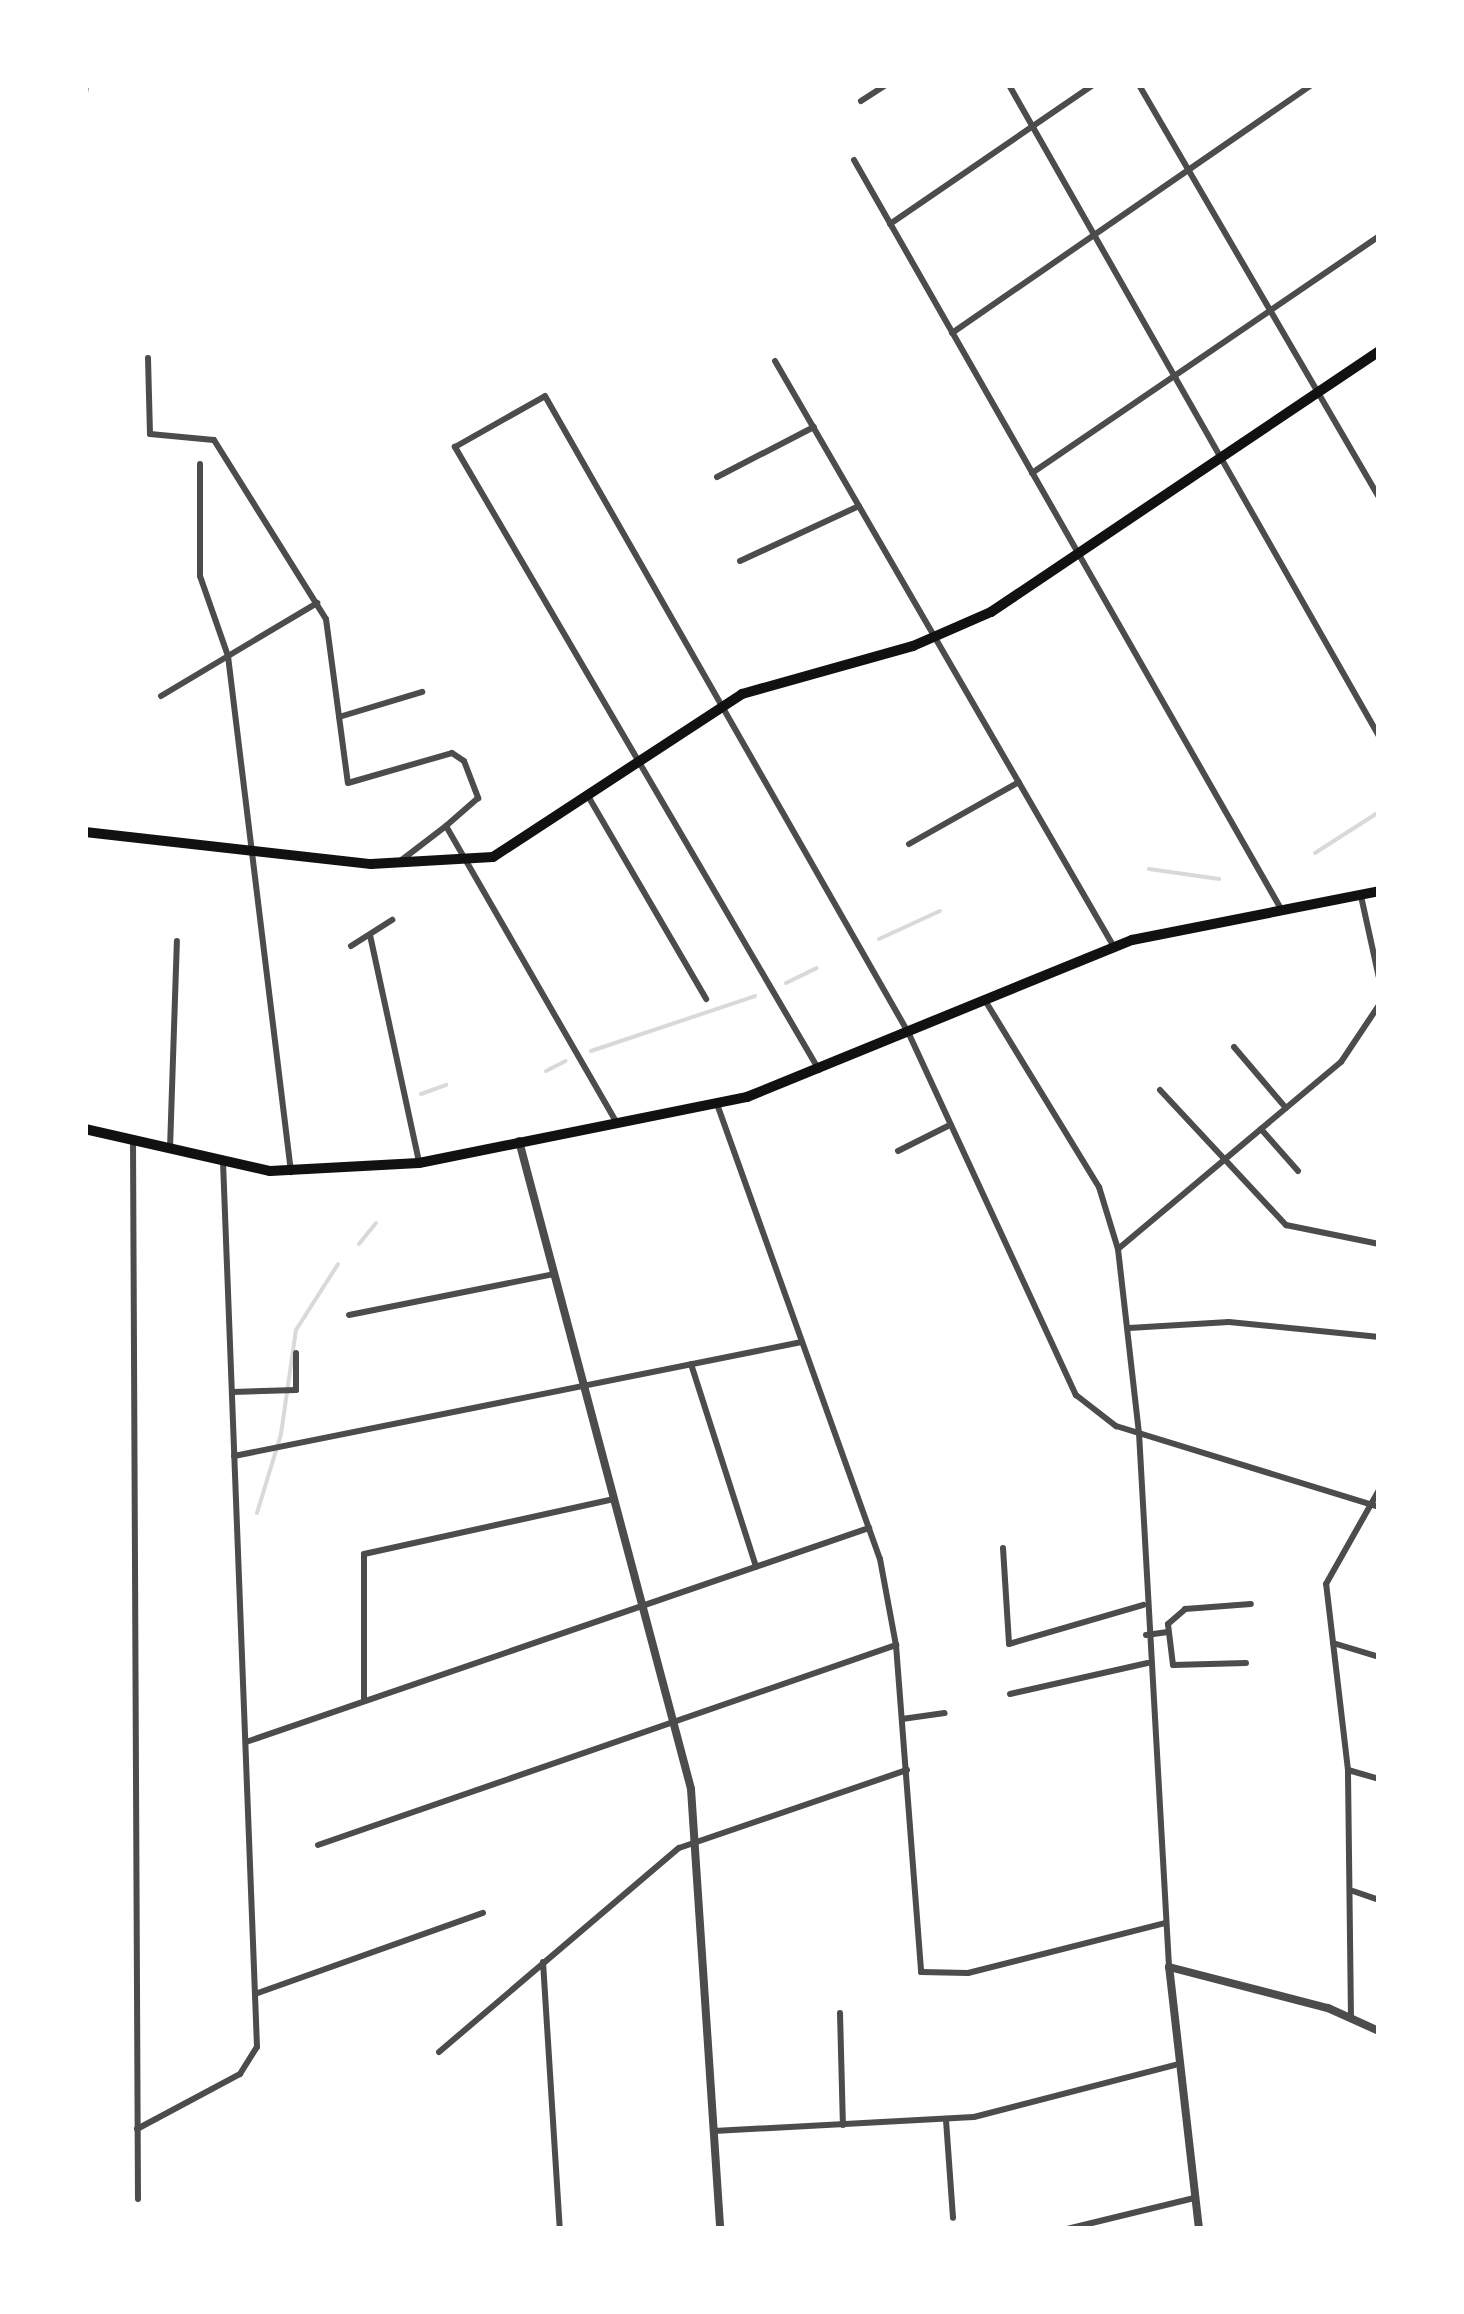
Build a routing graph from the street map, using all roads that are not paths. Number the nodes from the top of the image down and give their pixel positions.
1 (86, 85) edge
2 (886, 85) edge
3 (1009, 85) edge
4 (1093, 85) edge
5 (1138, 85) edge
6 (1312, 85) edge
7 (85, 92) edge
8 (862, 102) dead end
9 (1032, 127) junction
10 (854, 160) dead end
11 (1188, 170) junction
12 (890, 224) junction
13 (1094, 235) junction
14 (1379, 236) edge
15 (1270, 311) junction
16 (952, 333) junction
17 (1379, 351) edge
18 (148, 358) dead end
19 (775, 361) dead end
20 (1174, 376) junction
21 (1318, 392) junction
22 (814, 427) junction
23 (1221, 458) junction
24 (200, 464) dead end
25 (1032, 473) junction
26 (717, 477) dead end
27 (1379, 496) edge
28 (859, 506) junction
29 (1078, 555) junction
30 (740, 561) dead end
31 (317, 603) junction
32 (936, 638) junction
33 (228, 656) junction
34 (422, 692) dead end
35 (161, 696) dead end
36 (722, 705) junction
37 (338, 717) junction
38 (1379, 736) edge
39 (639, 762) junction
40 (1019, 782) junction
41 (588, 796) junction
42 (446, 826) junction
43 (85, 832) edge
44 (909, 844) dead end
45 (252, 849) junction
46 (467, 863) junction
47 (397, 864) junction
48 (1379, 890) edge
49 (1360, 896) junction
50 (1281, 909) junction
51 (392, 920) dead end
52 (370, 935) junction
53 (177, 941) dead end
54 (351, 946) dead end
55 (1114, 947) junction
56 (1379, 978) edge
57 (706, 999) dead end
58 (986, 1002) junction
59 (1379, 1005) edge
60 (908, 1034) junction
61 (1234, 1047) dead end
62 (820, 1072) junction
63 (1160, 1090) dead end
64 (717, 1104) junction
65 (1286, 1108) junction
66 (616, 1124) junction
67 (950, 1125) junction
68 (85, 1129) edge
69 (1262, 1129) junction
70 (132, 1142) junction
71 (519, 1142) junction
72 (170, 1150) junction
73 (898, 1151) dead end
74 (1223, 1162) junction
75 (419, 1163) junction
76 (223, 1164) junction
77 (1298, 1171) dead end
78 (291, 1173) junction
79 (1379, 1244) edge
80 (1118, 1249) junction
81 (555, 1274) junction
82 (349, 1315) dead end
83 (1130, 1328) junction
84 (1379, 1337) edge
85 (802, 1342) junction
86 (296, 1353) dead end
87 (691, 1364) junction
88 (585, 1386) junction
89 (232, 1392) junction
90 (1139, 1433) junction
91 (234, 1456) junction
92 (1379, 1490) edge
93 (616, 1499) junction
94 (1375, 1506) edge
95 (869, 1528) junction
96 (1003, 1548) dead end
97 (756, 1567) junction
98 (1252, 1604) dead end
99 (644, 1605) junction
100 (1142, 1605) junction
101 (1168, 1632) junction
102 (1146, 1634) junction
103 (1333, 1643) junction
104 (896, 1645) junction
105 (1379, 1658) edge
106 (1148, 1663) junction
107 (1246, 1663) dead end
108 (1010, 1694) dead end
109 (364, 1701) junction
110 (945, 1713) dead end
111 (902, 1719) junction
112 (676, 1721) junction
113 (246, 1742) junction
114 (906, 1770) junction
115 (1348, 1770) junction
116 (1379, 1780) edge
117 (695, 1840) junction
118 (318, 1846) dead end
119 (1352, 1891) junction
120 (1379, 1900) edge
121 (483, 1913) dead end
122 (1165, 1924) junction
123 (543, 1962) junction
124 (1168, 1966) junction
125 (255, 1994) junction
126 (840, 2013) dead end
127 (1351, 2019) junction
128 (1379, 2031) edge
129 (440, 2052) dead end
130 (1175, 2064) junction
131 (946, 2120) junction
132 (843, 2125) junction
133 (137, 2129) junction
134 (714, 2131) junction
135 (138, 2198) dead end
136 (1194, 2198) junction
137 (952, 2218) dead end
138 (560, 2229) edge
139 (720, 2229) edge
140 (1067, 2229) edge
141 (1199, 2229) edge

1 - 7 street
2 - 8 street
3 - 9 street
4 - 9 street
5 - 11 street
6 - 11 street
9 - 12 street
9 - 13 street
10 - 12 street
11 - 13 street
11 - 15 street
12 - 16 street
13 - 16 street
13 - 20 street
14 - 15 street
15 - 20 street
15 - 21 street
16 - 25 street
17 - 21 main road
18 - 31 street
19 - 22 street
20 - 23 street
20 - 25 street
21 - 23 main road
21 - 27 street
22 - 26 street
22 - 28 street
23 - 29 main road
23 - 38 street
24 - 33 street
25 - 29 street
28 - 30 street
28 - 32 street
29 - 32 main road
29 - 50 street
31 - 33 street
31 - 37 street
32 - 36 main road
32 - 40 street
33 - 35 street
33 - 45 street
34 - 37 street
36 - 39 main road
36 - 39 street
36 - 60 street
37 - 42 street
39 - 41 main road
39 - 62 street
40 - 44 street
40 - 55 street
41 - 46 main road
41 - 57 street
42 - 46 street
42 - 47 street
43 - 45 main road
45 - 47 main road
45 - 78 street
46 - 47 main road
46 - 66 street
48 - 49 main road
49 - 50 main road
49 - 56 street
50 - 55 main road
51 - 52 street
52 - 54 street
52 - 75 street
53 - 72 street
55 - 58 main road
58 - 60 main road
58 - 80 street
59 - 65 street
60 - 62 main road
60 - 67 street
61 - 65 street
62 - 64 main road
63 - 74 street
64 - 66 main road
64 - 85 street
65 - 69 street
66 - 71 main road
67 - 73 street
67 - 90 street
68 - 70 main road
69 - 74 street
69 - 77 street
70 - 72 main road
70 - 133 street
71 - 75 main road
71 - 81 street
72 - 76 main road
74 - 79 street
74 - 80 street
75 - 78 main road
76 - 78 main road
76 - 89 street
80 - 83 street
81 - 82 street
81 - 88 street
83 - 84 street
83 - 90 street
85 - 87 street
85 - 95 street
86 - 89 street
87 - 88 street
87 - 97 street
88 - 91 street
88 - 93 street
89 - 91 street
90 - 94 street
90 - 100 street
91 - 113 street
92 - 94 street
93 - 99 street
93 - 109 street
94 - 103 street
95 - 97 street
95 - 104 street
96 - 100 street
97 - 99 street
98 - 101 street
99 - 109 street
99 - 112 street
100 - 102 street
101 - 102 street
101 - 107 street
102 - 106 street
103 - 105 street
103 - 115 street
104 - 111 street
104 - 112 street
106 - 108 street
106 - 122 street
109 - 113 street
110 - 111 street
111 - 114 street
112 - 117 street
112 - 118 street
113 - 125 street
114 - 117 street
114 - 122 street
115 - 116 street
115 - 119 street
117 - 123 street
117 - 134 street
119 - 120 street
119 - 127 street
121 - 125 street
122 - 124 street
123 - 129 street
123 - 138 street
124 - 127 street
124 - 130 street
125 - 133 street
126 - 132 street
127 - 128 street
130 - 131 street
130 - 136 street
131 - 132 street
131 - 137 street
132 - 134 street
133 - 135 street
134 - 139 street
136 - 140 street
136 - 141 street

